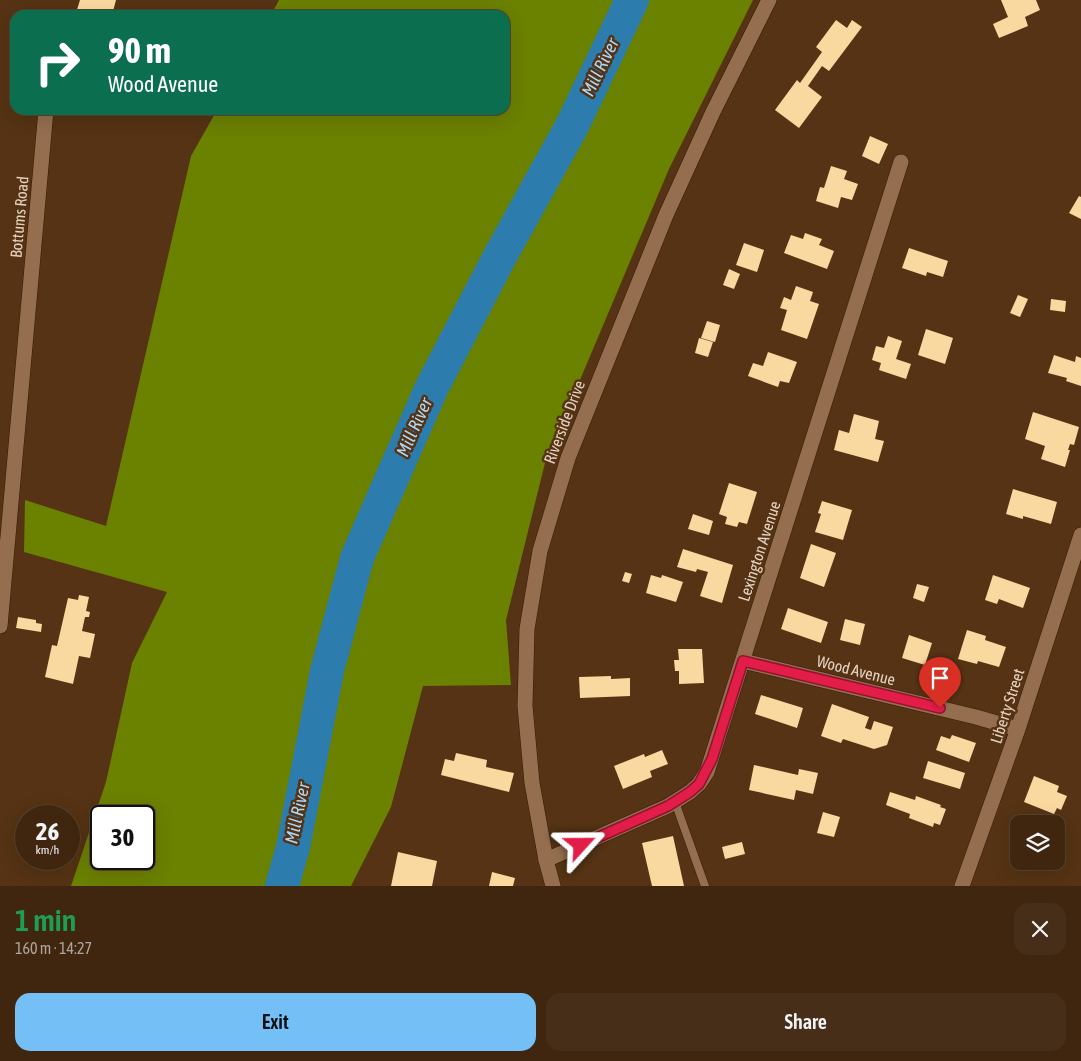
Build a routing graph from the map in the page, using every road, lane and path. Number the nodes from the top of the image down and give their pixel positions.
1 (769, 0) edge
2 (46, 115) edge
3 (902, 162) dead end
4 (1081, 535) edge
5 (0, 626) edge
6 (743, 661) junction
7 (1018, 729) junction
8 (675, 802) junction
9 (546, 860) junction
10 (553, 886) edge
11 (705, 886) edge
12 (962, 886) edge

1 - 9 street, Riverside Drive
2 - 5 street, Bottums Road
3 - 6 street, Lexington Avenue
4 - 7 street, Liberty Street
6 - 7 street, Wood Avenue
6 - 8 street, Lexington Avenue
7 - 12 street, Liberty Street
8 - 9 street, Lexington Avenue
8 - 11 lane
9 - 10 street, Riverside Drive

